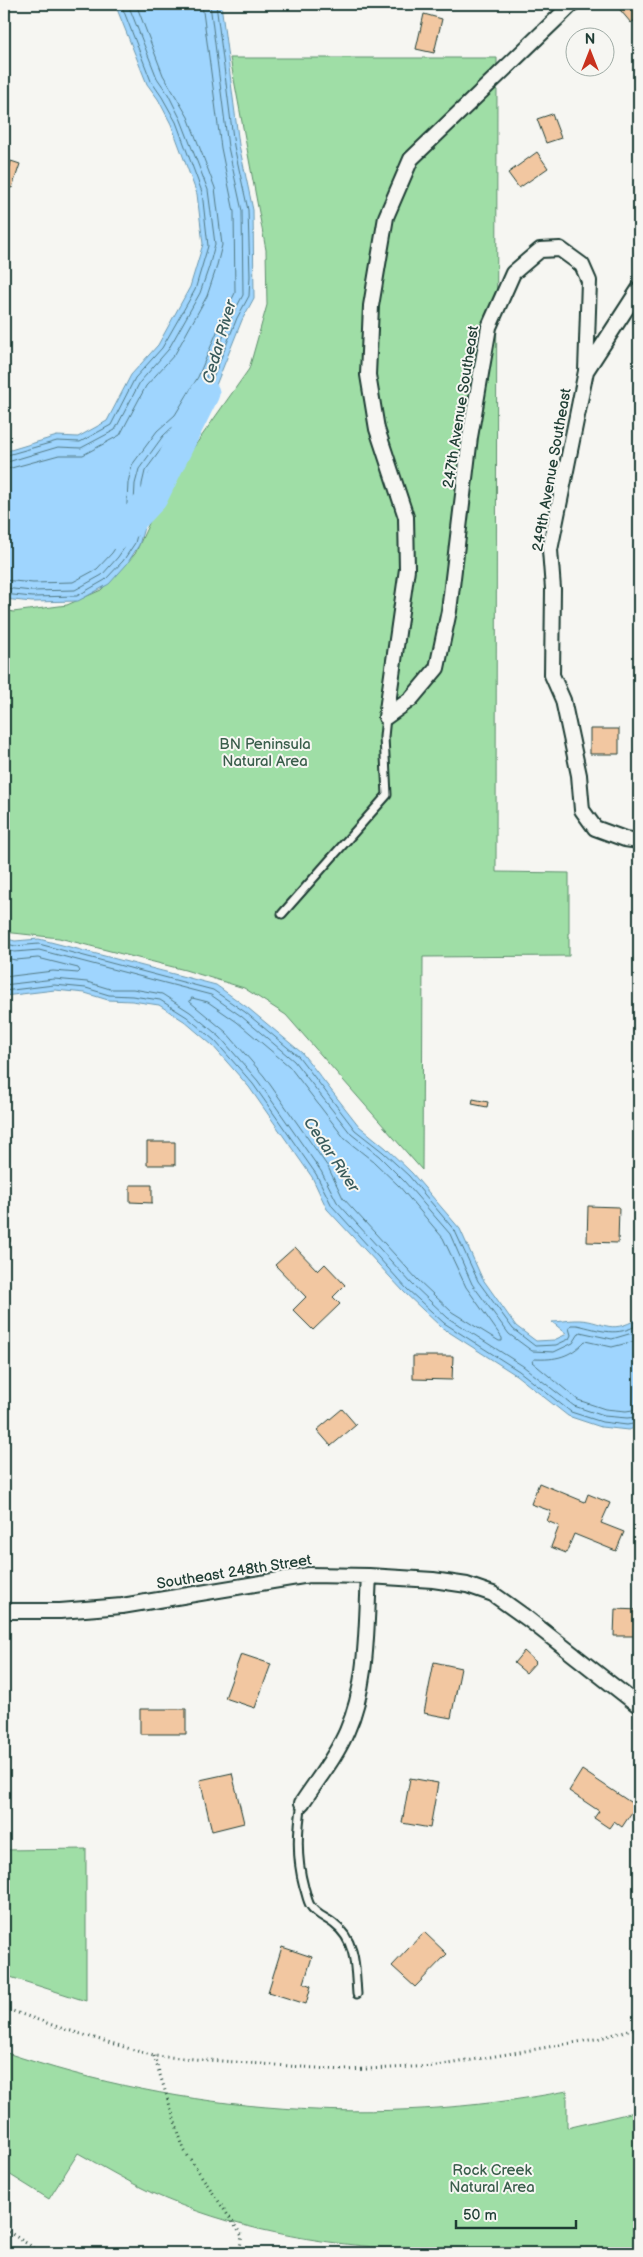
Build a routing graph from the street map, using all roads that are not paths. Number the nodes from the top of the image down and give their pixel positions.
1 (572, 4) edge
2 (639, 290) edge
3 (586, 371) junction
4 (386, 717) junction
5 (639, 841) edge
6 (282, 914) dead end
7 (370, 1576) junction
8 (4, 1611) edge
9 (639, 1706) edge
10 (302, 1803) joint
11 (357, 1994) dead end

1 - 4 street
2 - 3 street, 249th Avenue Southeast
3 - 4 street, 247th Avenue Southeast
3 - 5 street, 249th Avenue Southeast
4 - 6 lane
7 - 8 street, Southeast 248th Street
7 - 9 street, Southeast 248th Street
7 - 10 street
10 - 11 lane

